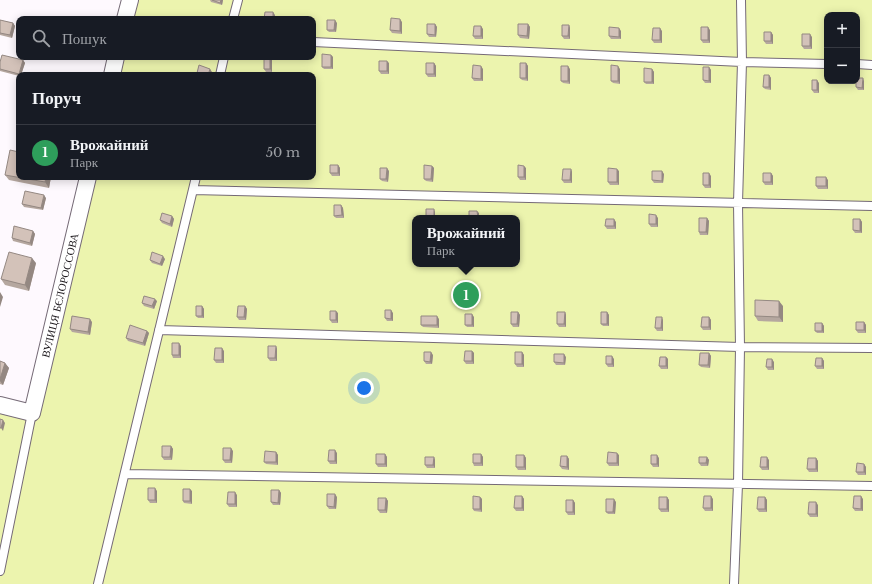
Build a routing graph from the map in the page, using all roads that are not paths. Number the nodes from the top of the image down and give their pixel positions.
1 (130, 0) edge
2 (238, 0) edge
3 (741, 0) edge
4 (126, 16) edge
5 (234, 16) edge
6 (316, 42) edge
7 (115, 60) edge
8 (223, 60) edge
9 (742, 62) junction
10 (824, 64) edge
11 (860, 64) edge
12 (872, 65) edge
13 (113, 72) edge
14 (221, 72) edge
15 (87, 180) edge
16 (195, 180) edge
17 (193, 190) junction
18 (738, 203) junction
19 (872, 206) edge
20 (159, 330) junction
21 (740, 346) junction
22 (872, 348) edge
23 (0, 405) edge
24 (32, 413) junction
25 (124, 474) junction
26 (738, 484) junction
27 (872, 486) edge
28 (0, 570) edge
29 (98, 584) edge
30 (734, 584) edge

1 - 4 street
2 - 5 lane
3 - 9 lane
6 - 9 lane
7 - 13 street
8 - 14 lane
9 - 10 lane
9 - 18 lane
11 - 12 lane
15 - 24 street, ВУЛИЦЯ БЄЛОРОССОВА
16 - 17 lane
17 - 18 lane
17 - 20 lane
18 - 19 lane
18 - 21 lane
20 - 21 lane
20 - 25 lane
21 - 22 lane
21 - 26 lane
23 - 24 street
24 - 28 lane
25 - 26 lane
25 - 29 lane
26 - 27 lane
26 - 30 lane

